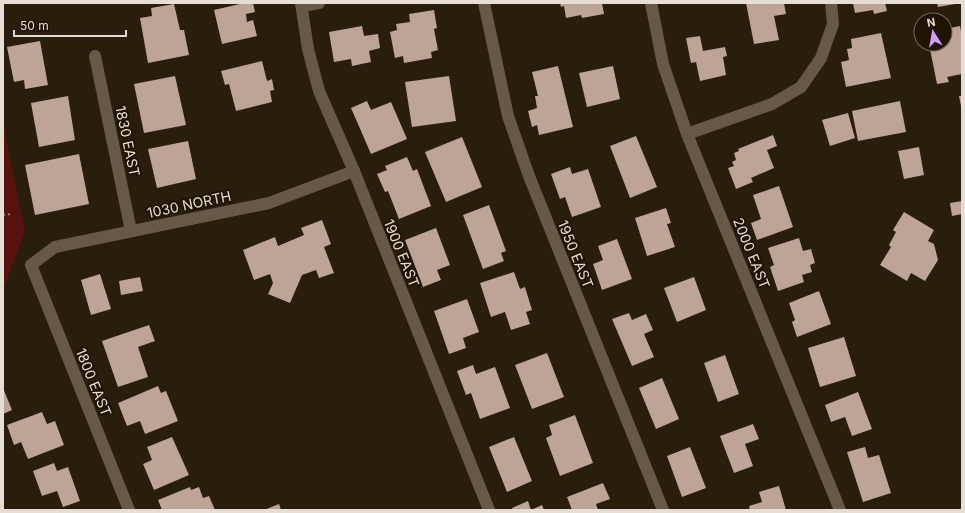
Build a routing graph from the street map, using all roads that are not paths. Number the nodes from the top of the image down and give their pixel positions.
1 (319, 3) edge
2 (484, 3) edge
3 (651, 3) edge
4 (831, 3) edge
5 (301, 5) edge
6 (95, 56) dead end
7 (687, 134) junction
8 (354, 171) junction
9 (131, 232) junction
10 (31, 265) joint
11 (129, 510) edge
12 (488, 510) edge
13 (662, 510) edge
14 (840, 510) edge

1 - 5 street
2 - 13 street, 1950 EAST
3 - 7 street, 2000 EAST
4 - 7 street
5 - 8 street, 1900 EAST
6 - 9 street, 1830 EAST
7 - 14 street, 2000 EAST
8 - 9 street, 1030 NORTH
8 - 12 street, 1900 EAST
9 - 10 street, 1030 NORTH
10 - 11 street, 1800 EAST

